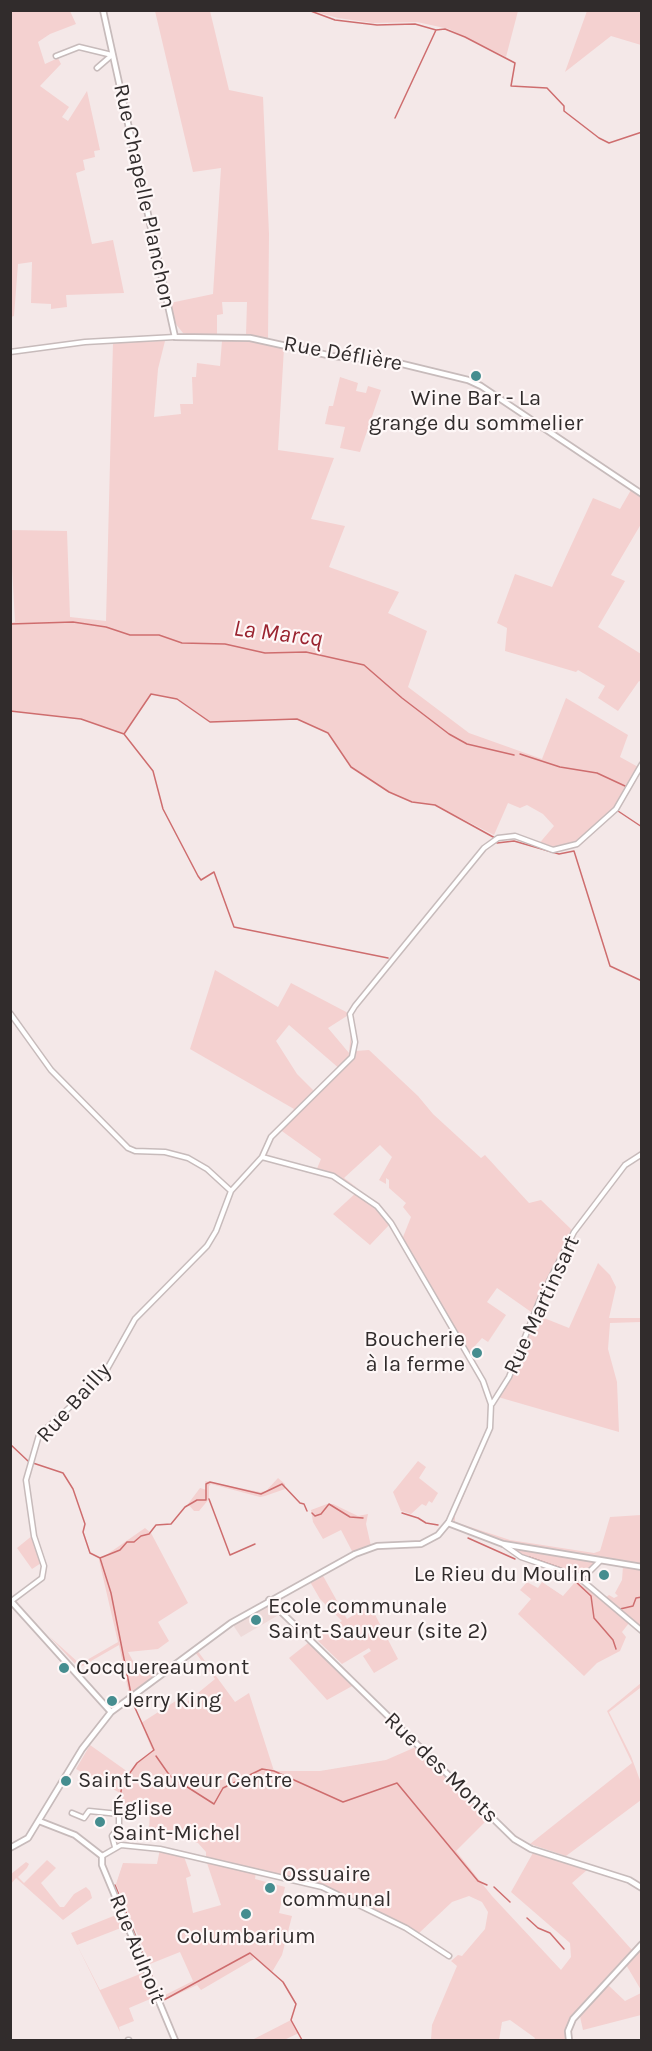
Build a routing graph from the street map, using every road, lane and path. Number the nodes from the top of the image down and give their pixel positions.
1 (103, 10) edge
2 (112, 55) junction
3 (56, 56) dead end
4 (96, 68) dead end
5 (176, 337) junction
6 (10, 352) edge
7 (642, 494) edge
8 (642, 764) edge
9 (10, 1013) edge
10 (642, 1154) edge
11 (262, 1157) junction
12 (231, 1191) junction
13 (491, 1404) junction
14 (448, 1523) junction
15 (503, 1544) junction
16 (600, 1561) junction
17 (642, 1567) edge
18 (576, 1576) junction
19 (269, 1600) junction
20 (11, 1601) edge
21 (642, 1631) edge
22 (111, 1712) junction
23 (72, 1813) dead end
24 (39, 1821) junction
25 (115, 1847) junction
26 (10, 1848) edge
27 (102, 1856) junction
28 (642, 1888) edge
29 (642, 1944) edge
30 (449, 1956) dead end
31 (175, 2040) edge
32 (569, 2040) edge

1 - 2 street, Rue Chapelle Planchon
2 - 3 street, Rue Chapelle Planchon
2 - 4 street, Rue Chapelle Planchon
2 - 5 street, Rue Chapelle Planchon
5 - 6 street, Rue Déflière
5 - 7 street, Rue Déflière
8 - 11 street, Rue Bailly
9 - 12 street
10 - 13 street, Rue Martinsart
11 - 12 street, Rue Bailly
11 - 13 street
12 - 20 street, Rue Bailly
13 - 14 street
14 - 15 street
14 - 19 street
15 - 16 street
15 - 18 street
16 - 17 street
16 - 18 street
18 - 21 street
19 - 22 street
19 - 28 street, Rue des Monts
20 - 22 street
22 - 24 street
23 - 25 street
24 - 26 street
24 - 27 street
25 - 27 street
25 - 30 street
27 - 31 street, Rue Aulnoit
29 - 32 street

